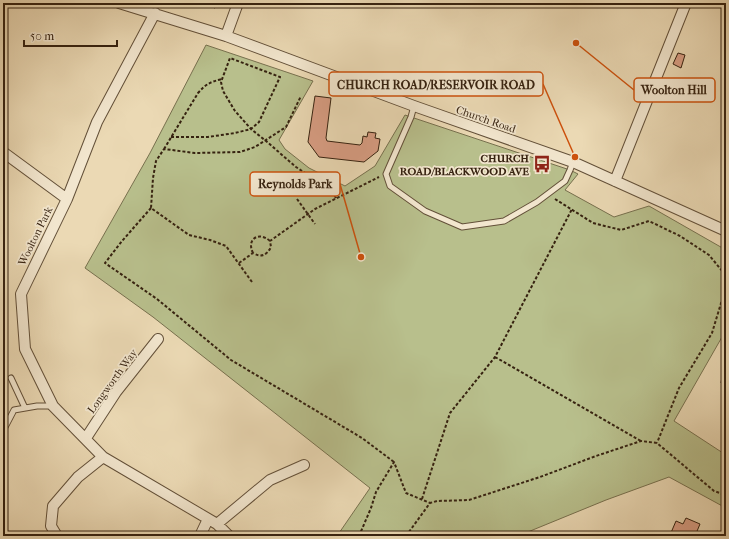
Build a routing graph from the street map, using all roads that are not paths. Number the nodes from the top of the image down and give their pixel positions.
1 (119, 3) edge
2 (238, 3) edge
3 (686, 3) edge
4 (155, 13) junction
5 (226, 36) junction
6 (414, 106) junction
7 (3, 152) edge
8 (573, 162) junction
9 (615, 181) junction
10 (67, 199) junction
11 (726, 231) edge
12 (158, 339) dead end
13 (11, 378) dead end
14 (53, 406) junction
15 (25, 408) junction
16 (3, 431) edge
17 (86, 438) junction
18 (103, 457) junction
19 (304, 465) dead end
20 (212, 521) junction
21 (57, 536) edge
22 (200, 536) edge
23 (229, 536) edge

1 - 4 street, Church Road
2 - 5 street
3 - 9 street
4 - 5 street, Church Road
4 - 10 street, Woolton Park
5 - 6 street, Church Road
6 - 8 street, Church Road
6 - 8 lane
7 - 10 street
8 - 9 street, Church Road
9 - 11 street, Church Road
10 - 14 street, Woolton Park
12 - 17 street, Longworth Way
13 - 15 lane
14 - 15 lane
14 - 17 street, Woolton Park
15 - 16 lane
17 - 18 street, Woolton Park
18 - 20 street, Woolton Park
18 - 21 street
19 - 20 street
20 - 22 street
20 - 23 street, Woolton Park

